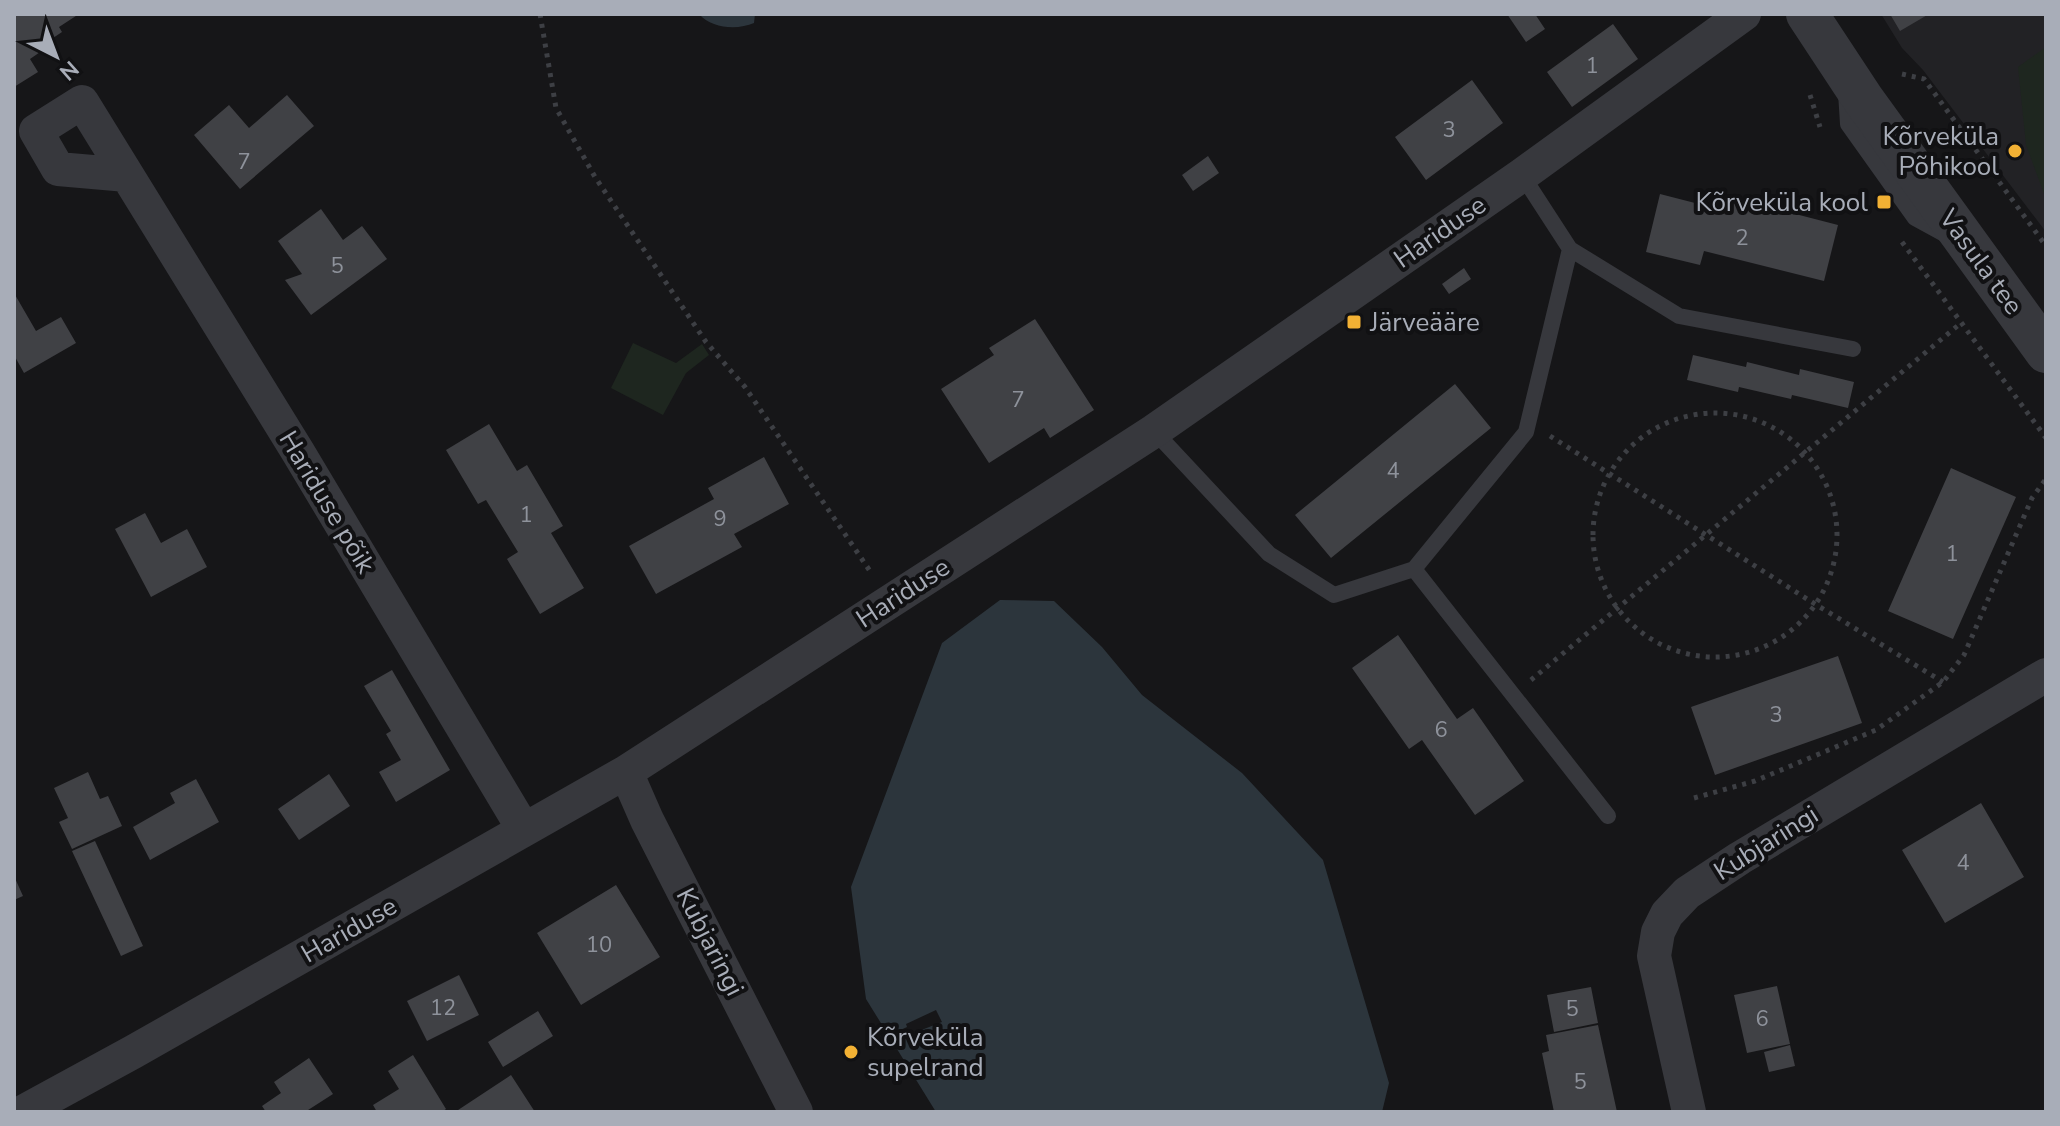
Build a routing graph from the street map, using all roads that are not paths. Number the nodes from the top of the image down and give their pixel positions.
1 (1744, 14) edge
2 (1807, 14) edge
3 (127, 175) dead end
4 (1522, 175) junction
5 (1570, 249) junction
6 (1853, 349) dead end
7 (2046, 352) edge
8 (1154, 431) junction
9 (1414, 569) junction
10 (2046, 675) edge
11 (626, 772) junction
12 (1608, 816) dead end
13 (524, 830) junction
14 (23, 1112) edge
15 (796, 1112) edge
16 (1689, 1112) edge

1 - 4 street, Hariduse
2 - 7 street, Vasula tee
3 - 13 street, Hariduse põik
4 - 5 lane
4 - 8 street, Hariduse
5 - 6 lane
5 - 9 lane
8 - 9 lane
8 - 11 street, Hariduse
9 - 12 lane
10 - 16 street, Kubjaringi
11 - 13 street, Hariduse
11 - 15 street, Kubjaringi
13 - 14 street, Hariduse

